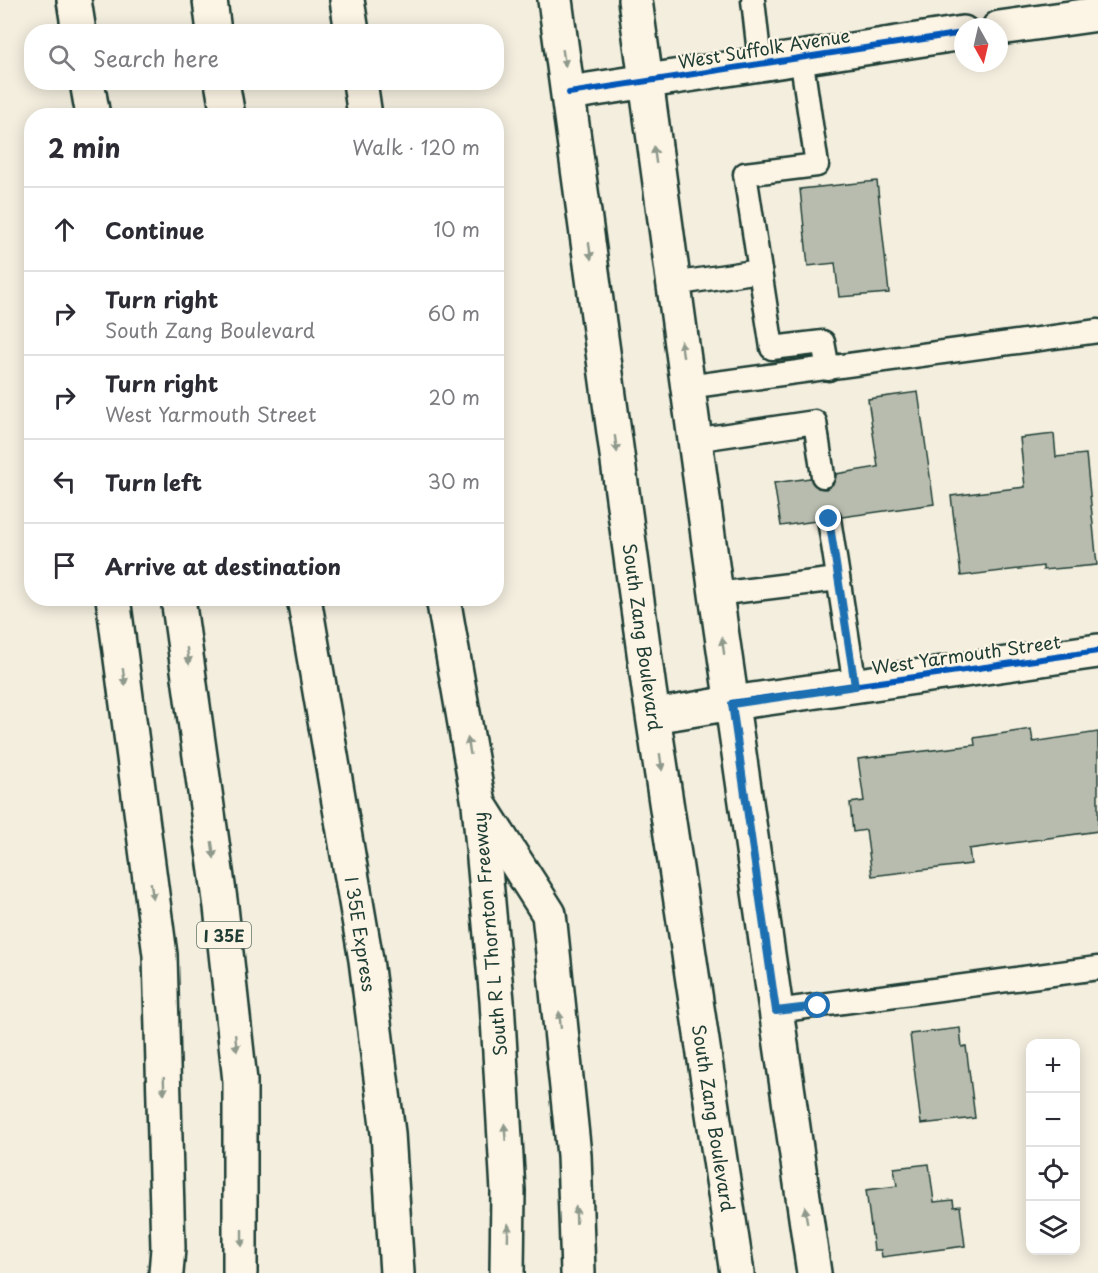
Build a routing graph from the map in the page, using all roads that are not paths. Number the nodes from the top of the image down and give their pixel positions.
1 (74, 0) edge
2 (210, 0) edge
3 (347, 0) edge
4 (555, 0) edge
5 (635, 0) edge
6 (753, 0) edge
7 (1098, 14) edge
8 (78, 24) edge
9 (213, 24) edge
10 (351, 24) edge
11 (1008, 27) edge
12 (954, 34) edge
13 (801, 56) junction
14 (760, 63) junction
15 (645, 81) junction
16 (88, 90) edge
17 (223, 90) edge
18 (361, 90) edge
19 (569, 93) junction
20 (92, 108) edge
21 (227, 108) edge
22 (364, 108) edge
23 (760, 272) junction
24 (673, 284) junction
25 (1098, 331) edge
26 (828, 369) junction
27 (687, 387) junction
28 (694, 440) junction
29 (823, 476) dead end
30 (829, 519) dead end
31 (838, 579) junction
32 (716, 594) junction
33 (114, 606) edge
34 (179, 606) edge
35 (305, 606) edge
36 (444, 606) edge
37 (1098, 651) edge
38 (855, 686) junction
39 (732, 704) junction
40 (654, 716) junction
41 (479, 804) junction
42 (1098, 968) edge
43 (776, 1011) junction
44 (166, 1273) edge
45 (240, 1273) edge
46 (397, 1273) edge
47 (507, 1273) edge
48 (578, 1273) edge
49 (737, 1273) edge
50 (814, 1273) edge

1 - 8 main road
2 - 9 main road
3 - 10 main road
4 -> 19 main road, South Zang Boulevard
5 - 15 main road
6 - 14 lane
7 - 11 main road
12 - 13 main road, West Suffolk Avenue
13 - 14 main road, West Suffolk Avenue
13 - 23 lane
14 - 15 main road, West Suffolk Avenue
15 - 19 main road, West Suffolk Avenue
24 -> 15 main road
16 - 20 main road
17 - 21 main road
18 - 22 main road
19 -> 40 main road, South Zang Boulevard
23 - 24 lane
23 - 26 lane
27 -> 24 main road
25 - 26 lane
26 - 27 lane
27 - 28 main road
28 - 29 lane
28 - 32 main road
30 - 31 lane
31 - 32 lane
31 - 38 lane
39 -> 32 main road
33 -> 44 main road
34 -> 45 main road, I 35E
35 - 46 main road, I 35E Express
41 -> 36 main road, South R L Thornton Freeway
37 - 38 main road, West Yarmouth Street
38 - 39 main road, West Yarmouth Street
39 - 40 main road, West Yarmouth Street
39 - 43 main road
40 -> 49 main road, South Zang Boulevard
47 -> 41 main road, South R L Thornton Freeway
48 -> 41 main road
42 - 43 lane
50 -> 43 main road

